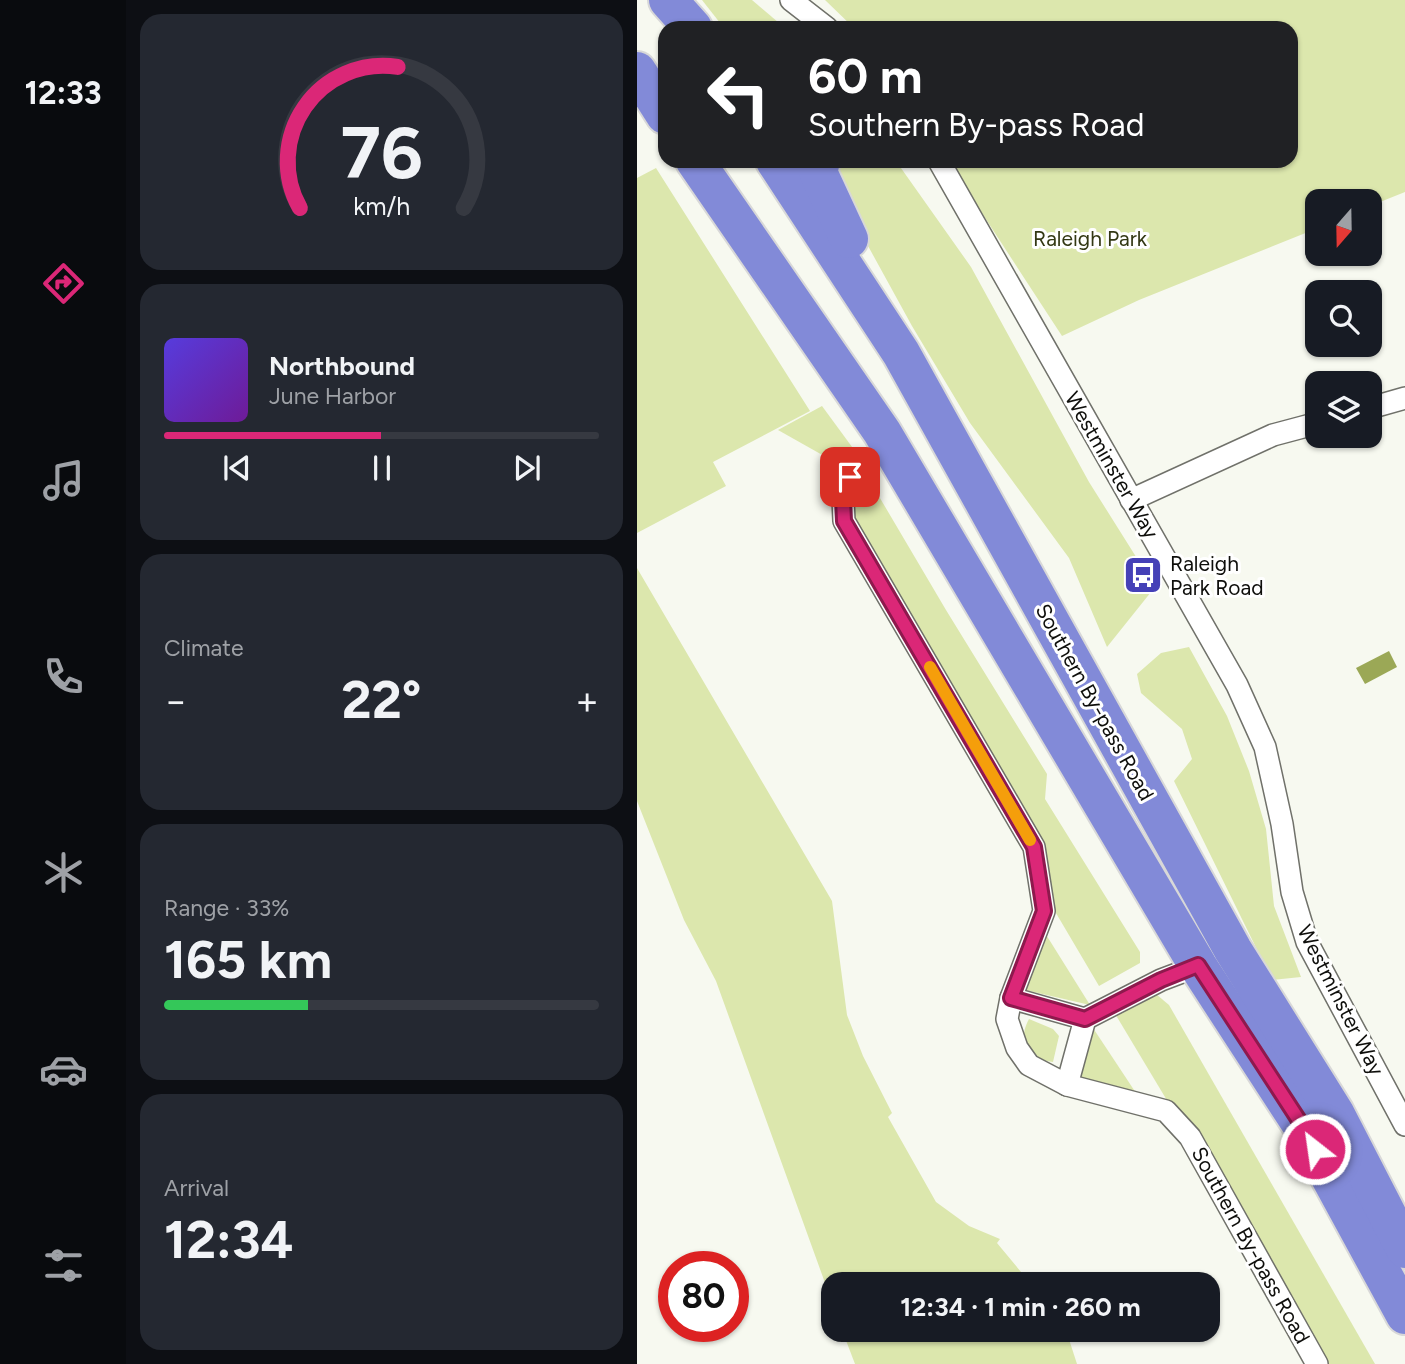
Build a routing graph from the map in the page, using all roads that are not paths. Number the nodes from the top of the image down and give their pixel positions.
1 (668, 0) edge
2 (791, 0) edge
3 (682, 21) edge
4 (687, 21) edge
5 (818, 21) edge
6 (637, 71) edge
7 (637, 97) edge
8 (658, 104) edge
9 (658, 120) edge
10 (700, 168) edge
11 (780, 168) edge
12 (819, 168) edge
13 (943, 168) edge
14 (901, 353) junction
15 (1405, 398) edge
16 (1382, 405) edge
17 (1305, 426) edge
18 (850, 477) dead end
19 (1131, 500) junction
20 (1198, 965) junction
21 (1011, 998) junction
22 (1085, 1019) junction
23 (1067, 1085) junction
24 (1405, 1125) edge
25 (1405, 1249) edge
26 (1405, 1315) edge
27 (1317, 1364) edge

1 - 3 highway
1 - 4 highway
2 - 5 street
6 - 8 highway
7 - 9 highway
10 - 20 highway, Southern By-pass Road
11 - 14 highway, Southern By-pass Road
12 - 14 highway
13 - 19 street, Westminster Way
14 - 25 highway, Southern By-pass Road
15 - 16 street
17 - 19 street
18 - 21 street, Southern By-pass Road
19 - 24 street, Westminster Way
20 - 22 street
20 - 26 highway, Southern By-pass Road
21 - 22 street
21 - 23 street, Southern By-pass Road
22 - 23 street
23 - 27 street, Southern By-pass Road

